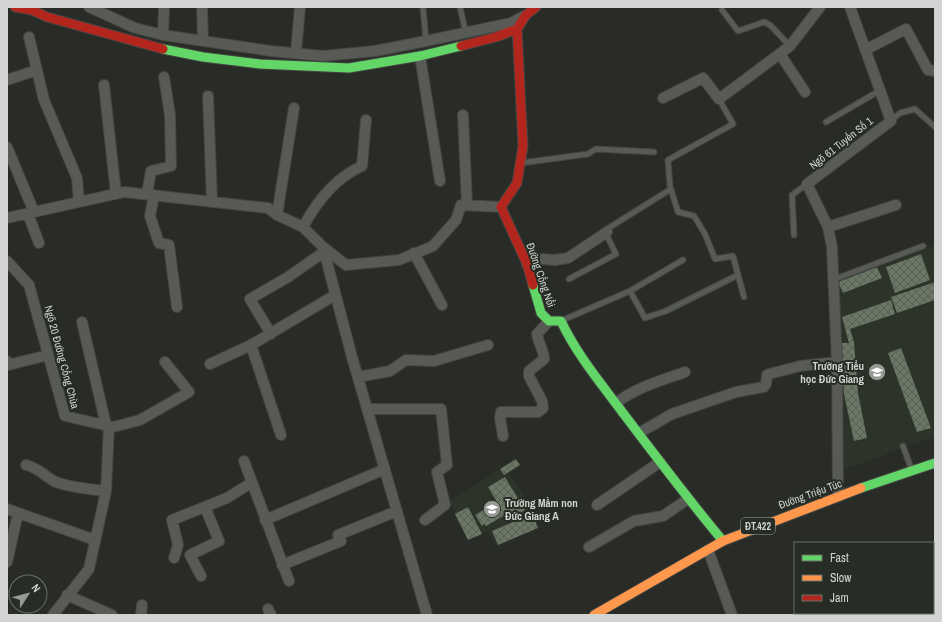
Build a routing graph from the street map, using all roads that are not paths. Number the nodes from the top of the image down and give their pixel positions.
1 (15, 7) edge
2 (89, 7) edge
3 (164, 7) edge
4 (202, 7) edge
5 (300, 7) edge
6 (424, 7) edge
7 (460, 7) edge
8 (536, 7) edge
9 (820, 7) edge
10 (850, 7) edge
11 (722, 10) dead end
12 (526, 15) junction
13 (517, 29) junction
14 (466, 32) junction
15 (163, 35) junction
16 (29, 37) dead end
17 (203, 41) junction
18 (426, 41) junction
19 (468, 43) junction
20 (790, 46) junction
21 (865, 50) junction
22 (296, 52) junction
23 (780, 54) junction
24 (420, 56) junction
25 (37, 70) junction
26 (935, 71) edge
27 (164, 77) dead end
28 (7, 80) edge
29 (104, 85) dead end
30 (879, 91) junction
31 (805, 92) dead end
32 (208, 96) dead end
33 (663, 98) dead end
34 (719, 99) junction
35 (294, 108) dead end
36 (463, 116) dead end
37 (366, 120) dead end
38 (891, 121) junction
39 (826, 122) dead end
40 (935, 127) edge
41 (7, 147) edge
42 (654, 152) dead end
43 (520, 163) junction
44 (440, 181) dead end
45 (807, 184) junction
46 (671, 189) junction
47 (116, 194) junction
48 (150, 195) junction
49 (79, 202) junction
50 (212, 202) junction
51 (896, 204) dead end
52 (467, 205) junction
53 (501, 207) junction
54 (31, 213) junction
55 (277, 215) junction
56 (7, 218) edge
57 (303, 227) junction
58 (828, 227) junction
59 (607, 232) junction
60 (794, 235) dead end
61 (39, 243) dead end
62 (923, 246) dead end
63 (323, 250) junction
64 (414, 253) junction
65 (683, 260) dead end
66 (7, 261) edge
67 (527, 264) junction
68 (738, 274) junction
69 (569, 279) dead end
70 (835, 279) junction
71 (630, 291) junction
72 (335, 295) junction
73 (744, 297) dead end
74 (442, 305) dead end
75 (177, 307) dead end
76 (561, 321) junction
77 (82, 322) dead end
78 (548, 322) junction
79 (271, 334) junction
80 (251, 345) junction
81 (488, 345) dead end
82 (48, 354) junction
83 (165, 362) dead end
84 (837, 362) junction
85 (7, 364) edge
86 (210, 364) dead end
87 (685, 372) dead end
88 (358, 377) junction
89 (616, 403) junction
90 (367, 409) junction
91 (108, 426) junction
92 (639, 433) junction
93 (281, 435) dead end
94 (503, 436) dead end
95 (903, 446) dead end
96 (244, 461) dead end
97 (660, 462) junction
98 (935, 464) edge
99 (26, 465) dead end
100 (385, 469) junction
101 (912, 471) junction
102 (251, 482) junction
103 (106, 491) junction
104 (838, 496) junction
105 (688, 499) junction
106 (597, 505) dead end
107 (205, 507) junction
108 (7, 508) edge
109 (397, 511) junction
110 (18, 512) junction
111 (265, 520) junction
112 (425, 520) dead end
113 (95, 540) junction
114 (723, 541) junction
115 (589, 547) dead end
116 (708, 550) junction
117 (174, 558) dead end
118 (7, 562) edge
119 (282, 565) junction
120 (201, 576) dead end
121 (289, 580) dead end
122 (67, 595) junction
123 (142, 604) dead end
124 (52, 615) edge
125 (112, 615) edge
126 (141, 615) edge
127 (427, 615) edge
128 (594, 615) edge
129 (732, 615) edge

1 - 24 street
2 - 15 street
3 - 15 street
4 - 17 street
5 - 22 street
6 - 18 lane
7 - 14 lane
8 - 12 street
9 - 20 street
10 - 21 street
11 - 20 lane
12 - 13 street
12 - 14 street
13 - 19 street
13 - 43 street
14 - 18 street
14 - 19 lane
15 - 17 street
16 - 25 street
17 - 22 street
18 - 22 street
19 - 24 street
20 - 23 street
21 - 26 street
21 - 30 street
23 - 31 street
23 - 34 street
24 - 44 street
25 - 28 street
25 - 49 street
27 - 48 street
29 - 47 street
30 - 38 street
30 - 39 lane
32 - 50 street
33 - 34 street
34 - 46 lane
35 - 55 street
36 - 52 street
37 - 57 street
38 - 40 lane
38 - 45 street, Ngõ 61 Tuyến Số 1
41 - 54 street
42 - 43 lane
43 - 53 street
45 - 58 street
45 - 60 lane
46 - 59 lane
46 - 68 lane
47 - 48 street
47 - 49 street
48 - 50 street
48 - 75 street
49 - 54 street
50 - 55 street
51 - 58 street
52 - 53 street
52 - 64 street
53 - 67 street, Đường Cổng Nổi
54 - 56 street
54 - 61 street
55 - 57 street
57 - 63 street
58 - 70 street
59 - 67 street
59 - 69 lane
62 - 70 lane
63 - 64 street
63 - 72 street
63 - 79 street
64 - 74 street
65 - 71 lane
66 - 82 street, Ngõ 20 Đường Cổng Chùa
67 - 78 street, Đường Cổng Nổi
68 - 71 lane
68 - 73 lane
70 - 84 street
71 - 76 lane
72 - 79 street
72 - 88 street
76 - 78 street, Đường Cổng Nổi
76 - 89 street, Đường Cổng Nổi
77 - 91 street
78 - 94 street
79 - 80 street
80 - 86 street
80 - 93 street
81 - 88 street
82 - 85 street
82 - 91 street, Ngõ 20 Đường Cổng Chùa
83 - 91 street, Ngõ 20 Đường Cổng Chùa
84 - 92 street
84 - 104 street
87 - 89 street
88 - 90 street
89 - 92 street, Đường Cổng Nổi
90 - 100 street
90 - 112 street
91 - 103 street
92 - 97 street, Đường Cổng Nổi
95 - 101 lane
96 - 102 street
97 - 105 street, Đường Cổng Nổi
97 - 106 street
98 - 101 street, Đường Triệu Túc / ĐT.422
99 - 103 street
100 - 109 street
100 - 111 street
101 - 104 street, Đường Triệu Túc / ĐT.422
102 - 107 street
102 - 111 street
103 - 113 street
104 - 114 street, Đường Triệu Túc / ĐT.422
105 - 114 street, Đường Cổng Nổi
105 - 115 street
107 - 117 street
107 - 120 street
108 - 110 street
109 - 119 street
109 - 127 street
110 - 113 street
110 - 118 street
111 - 119 street
113 - 122 street
114 - 116 street, Đường Triệu Túc / ĐT.422
116 - 128 street, Đường Triệu Túc / ĐT.422
116 - 129 street
119 - 121 street
122 - 124 street
122 - 125 street
123 - 126 street

